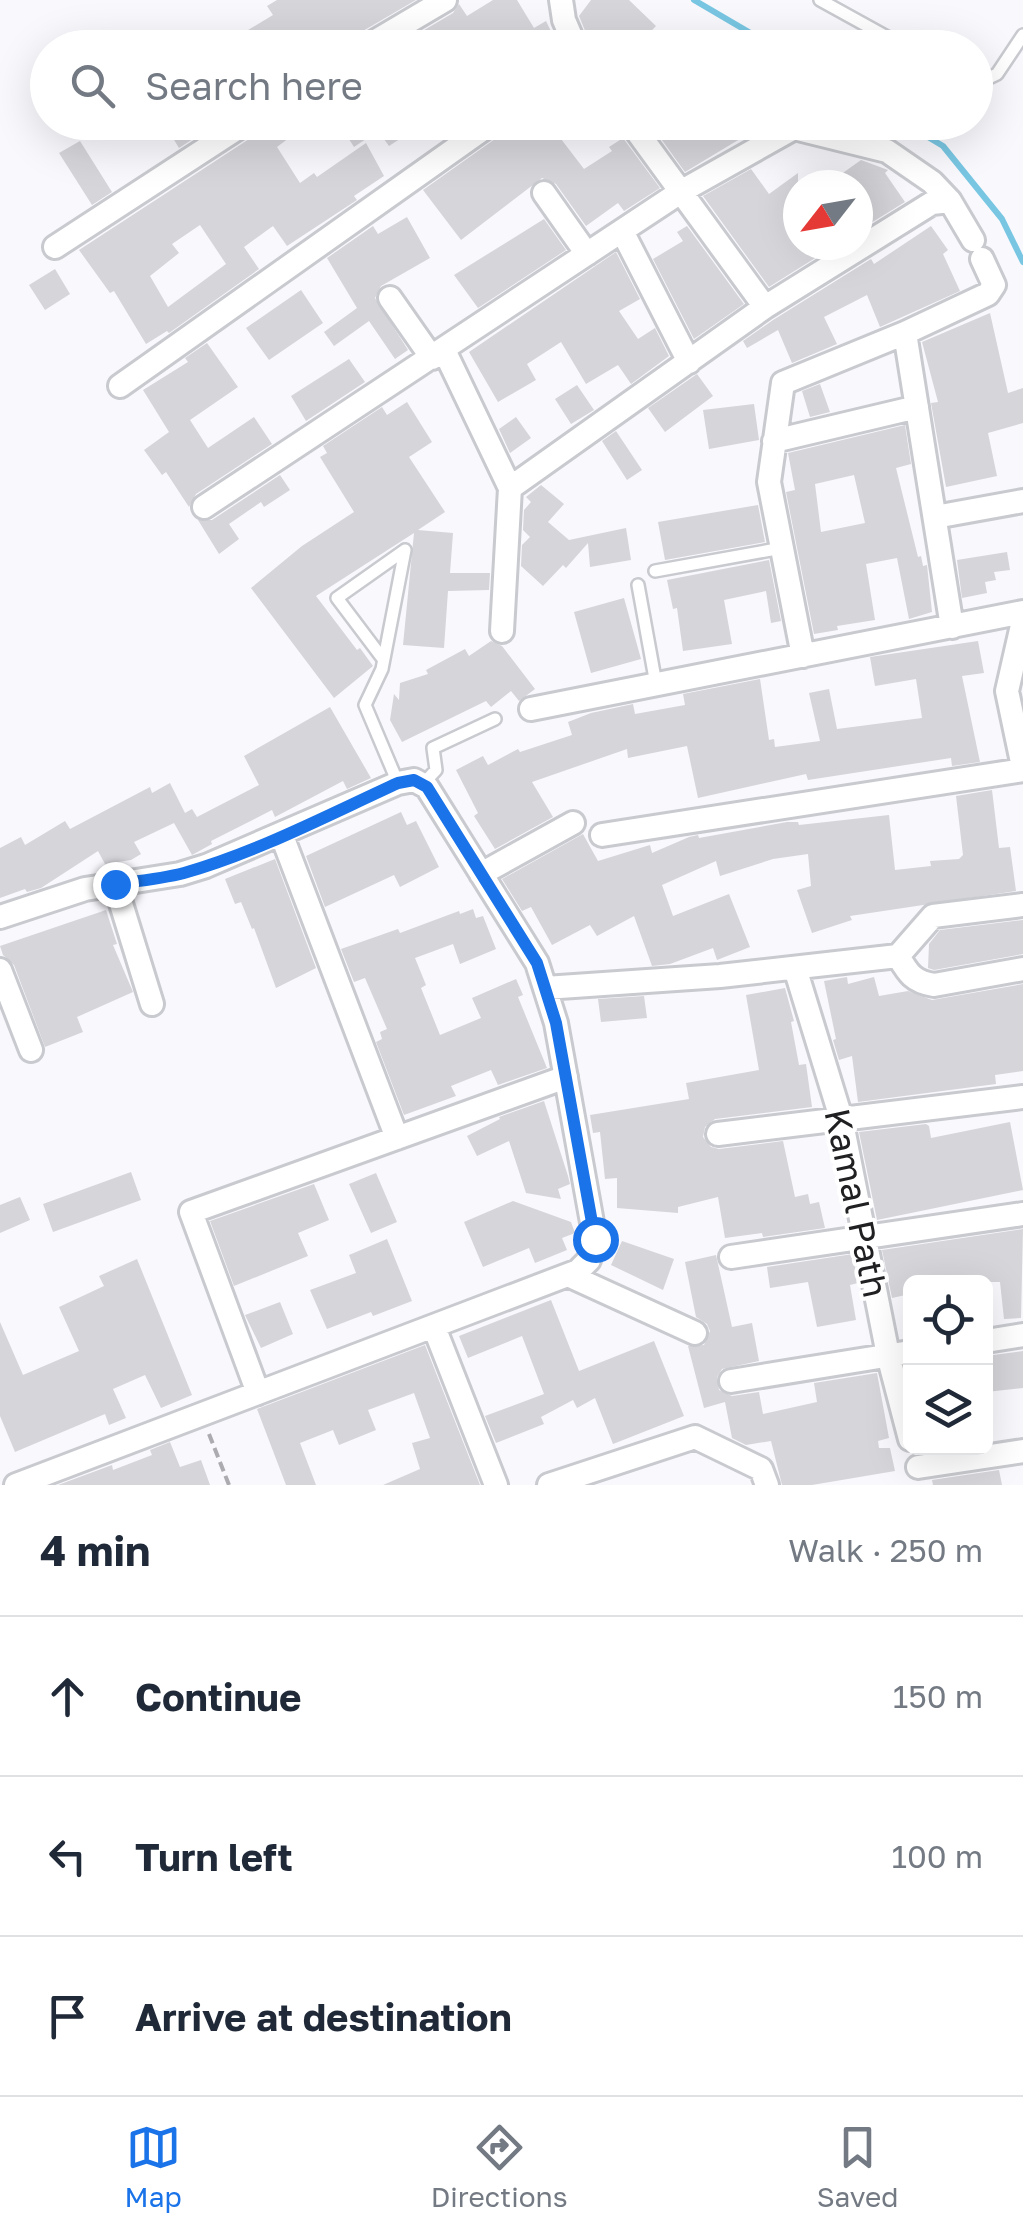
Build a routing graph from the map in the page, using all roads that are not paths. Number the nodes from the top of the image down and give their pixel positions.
1 (445, 0) edge
2 (561, 0) edge
3 (820, 0) edge
4 (394, 30) edge
5 (568, 30) edge
6 (874, 30) edge
7 (1023, 35) edge
8 (993, 76) edge
9 (220, 140) edge
10 (468, 140) edge
11 (644, 140) edge
12 (772, 140) edge
13 (842, 140) edge
14 (682, 190) junction
15 (544, 192) dead end
16 (950, 201) junction
17 (622, 231) junction
18 (56, 248) dead end
19 (587, 254) junction
20 (390, 298) dead end
21 (765, 308) junction
22 (905, 333) junction
23 (438, 354) junction
24 (689, 362) junction
25 (120, 386) dead end
26 (917, 407) junction
27 (774, 441) junction
28 (510, 488) junction
29 (1023, 500) edge
30 (204, 507) dead end
31 (934, 517) junction
32 (782, 548) junction
33 (656, 571) dead end
34 (638, 585) dead end
35 (1023, 612) edge
36 (1023, 621) edge
37 (952, 626) junction
38 (502, 631) dead end
39 (802, 656) junction
40 (384, 659) junction
41 (1016, 678) edge
42 (656, 684) junction
43 (530, 709) dead end
44 (495, 719) dead end
45 (1023, 768) edge
46 (398, 783) junction
47 (422, 785) junction
48 (573, 822) dead end
49 (602, 835) dead end
50 (282, 836) junction
51 (481, 874) junction
52 (115, 884) junction
53 (1023, 905) edge
54 (0, 917) edge
55 (898, 956) junction
56 (795, 968) junction
57 (1023, 968) edge
58 (0, 970) edge
59 (545, 988) junction
60 (152, 1004) dead end
61 (31, 1050) dead end
62 (566, 1077) junction
63 (1023, 1097) edge
64 (841, 1118) junction
65 (718, 1134) dead end
66 (396, 1138) junction
67 (1023, 1214) edge
68 (865, 1237) junction
69 (731, 1257) dead end
70 (568, 1275) junction
71 (434, 1326) junction
72 (694, 1333) dead end
73 (1023, 1335) edge
74 (993, 1340) edge
75 (899, 1354) edge
76 (731, 1381) dead end
77 (903, 1385) edge
78 (258, 1393) junction
79 (1023, 1451) edge
80 (918, 1467) edge
81 (16, 1485) edge
82 (496, 1485) edge
83 (549, 1485) edge
84 (767, 1485) edge

1 - 4 street
2 - 5 street
3 - 6 lane
7 - 8 lane
9 - 18 street
10 - 25 street
11 - 14 street
12 - 14 street
13 - 16 street
14 - 17 street
14 - 21 street
15 - 19 street
16 - 21 street
16 - 22 street
17 - 19 street
17 - 24 street
19 - 23 street
20 - 23 street
21 - 24 street
22 - 26 street
22 - 27 street
23 - 28 street
23 - 30 street
24 - 28 street
26 - 27 street
26 - 31 street
27 - 32 street
28 - 38 street
29 - 31 street
31 - 37 street
32 - 33 lane
32 - 39 street
34 - 42 lane
35 - 37 street
36 - 41 street
37 - 39 street
39 - 42 street
40 - 40 lane
40 - 46 lane
41 - 45 street
42 - 43 street
44 - 47 lane
45 - 49 street
46 - 47 street
46 - 50 street
47 - 51 street
48 - 51 street
50 - 52 street
50 - 66 street
51 - 59 street
52 - 54 street
52 - 60 street
53 - 55 street
55 - 56 street
55 - 57 street
56 - 59 street
56 - 64 street, Kamal Path
58 - 61 street
59 - 62 street
62 - 66 street
62 - 70 street
63 - 64 street
64 - 65 street
64 - 68 street, Kamal Path
66 - 78 street
67 - 68 street
68 - 69 street
68 - 75 street, Kamal Path
70 - 71 street
70 - 72 street
71 - 78 street
71 - 82 street
73 - 74 street
75 - 76 street
75 - 77 street, Kamal Path
78 - 81 street
79 - 80 street
83 - 84 street

